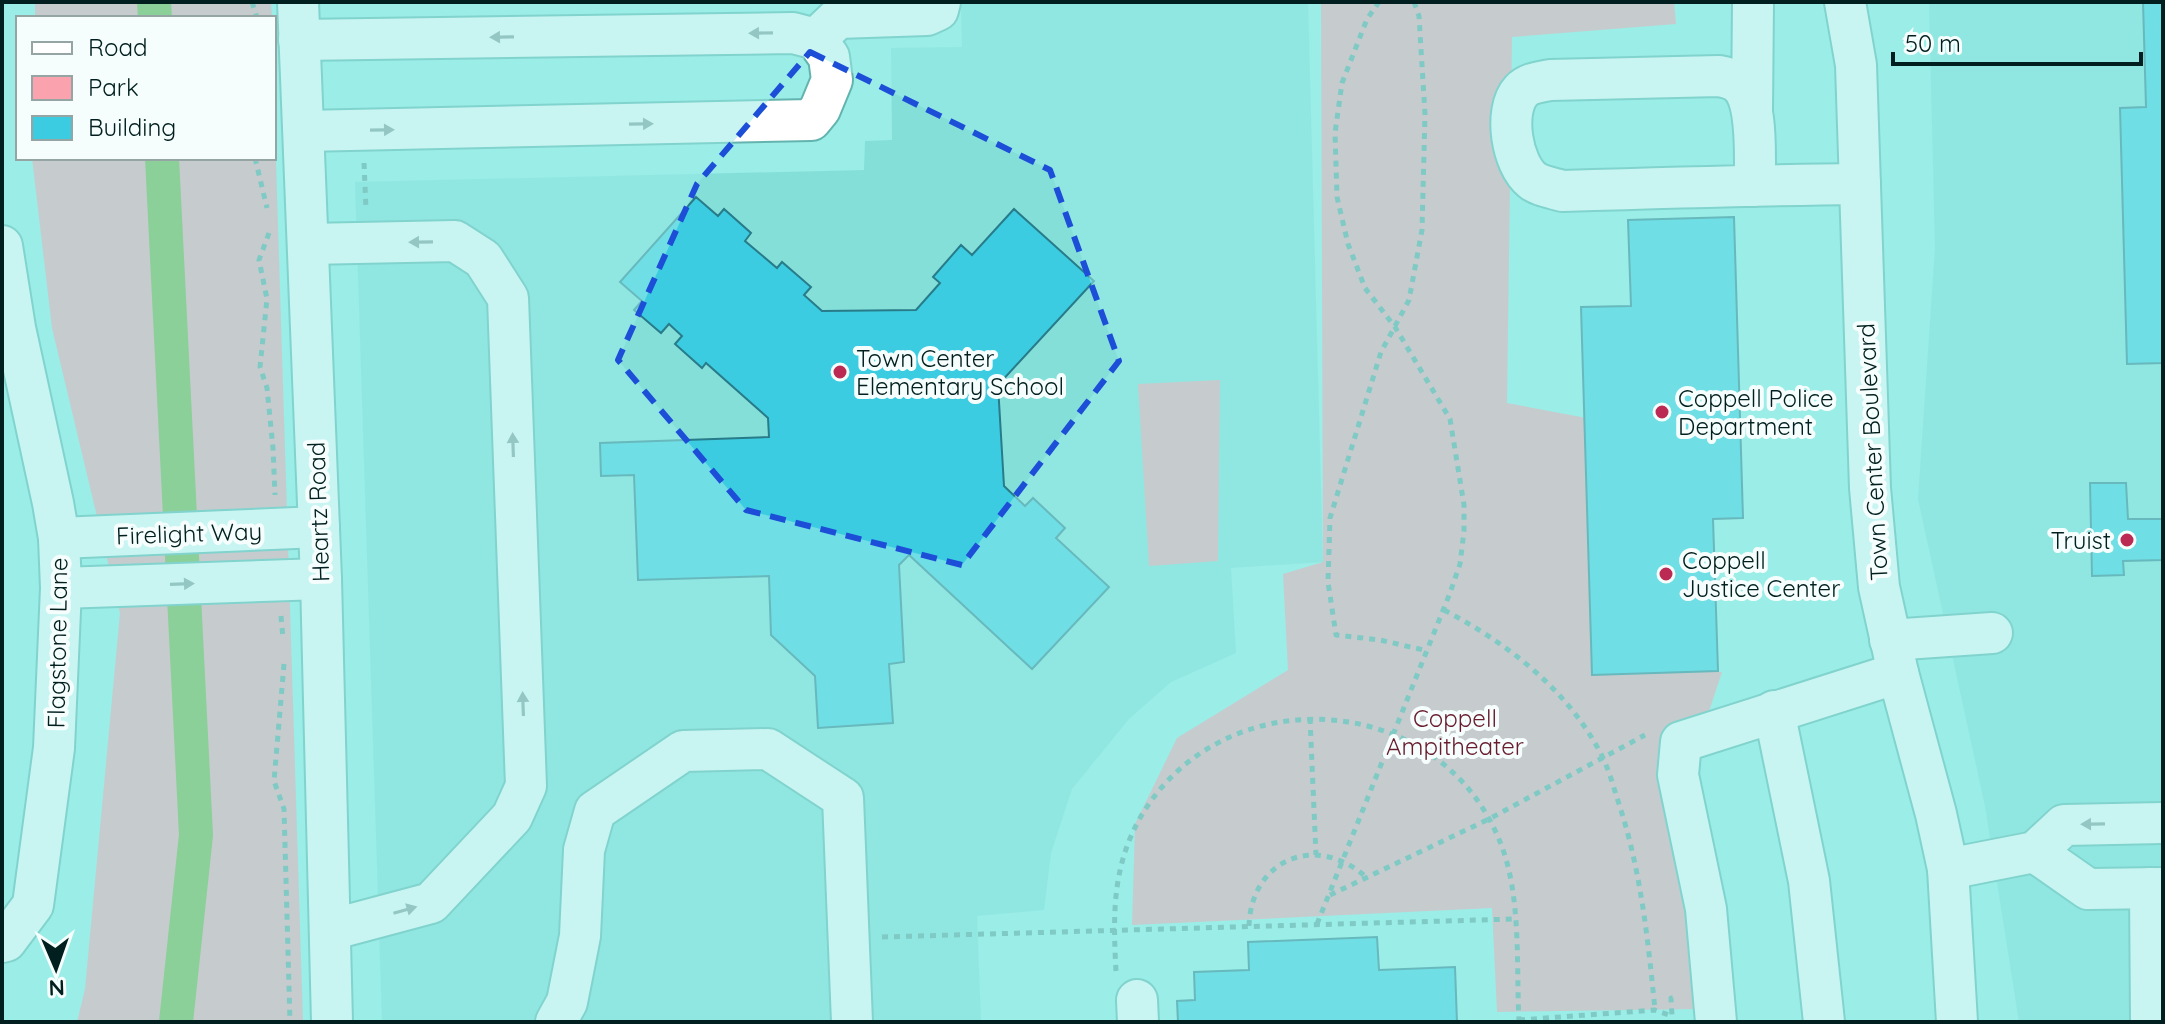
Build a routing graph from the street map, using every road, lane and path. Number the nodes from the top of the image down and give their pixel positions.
1 (940, 2) edge
2 (1379, 2) edge
3 (1414, 2) edge
4 (1753, 2) edge
5 (1845, 2) edge
6 (1865, 2) edge
7 (830, 20) edge
8 (299, 21) edge
9 (1856, 65) junction
10 (1752, 110) junction
11 (304, 131) junction
12 (1860, 184) junction
13 (1755, 186) junction
14 (308, 244) junction
15 (2, 246) edge
16 (1395, 327) junction
17 (319, 527) junction
18 (59, 538) junction
19 (321, 579) junction
20 (61, 588) junction
21 (1444, 610) junction
22 (1992, 633) dead end
23 (1428, 651) junction
24 (1894, 656) junction
25 (1774, 711) junction
26 (1310, 718) junction
27 (1657, 729) dead end
28 (1394, 735) junction
29 (1603, 758) junction
30 (1489, 819) junction
31 (2163, 823) edge
32 (2035, 852) junction
33 (1316, 855) junction
34 (1343, 860) junction
35 (1948, 869) junction
36 (1367, 878) junction
37 (2156, 888) edge
38 (1329, 895) junction
39 (1515, 919) junction
40 (1317, 924) junction
41 (1249, 926) junction
42 (330, 930) junction
43 (1114, 930) junction
44 (849, 938) junction
45 (4, 941) edge
46 (1715, 1009) edge
47 (1138, 1010) edge
48 (1655, 1010) junction
49 (1519, 1021) edge
50 (332, 1022) edge
51 (556, 1022) edge
52 (852, 1022) edge
53 (1824, 1022) edge
54 (1957, 1022) edge
55 (2151, 1022) edge

1 - 7 street
2 - 16 path
3 - 16 path
4 - 10 street
5 - 9 street, Town Center Boulevard
6 - 9 street, Town Center Boulevard
7 -> 8 street
11 -> 7 street
8 - 11 street, Heartz Road
9 - 12 street, Town Center Boulevard
10 - 13 street
10 - 13 street
11 - 14 street, Heartz Road
12 - 13 street
12 - 24 street, Town Center Boulevard
14 - 17 street, Heartz Road
42 -> 14 street
15 - 18 street, Flagstone Lane
16 - 21 path
16 - 23 path
17 - 18 street, Firelight Way
17 - 19 street, Heartz Road
18 - 20 street, Flagstone Lane
20 -> 19 street, Firelight Way
19 - 42 street, Heartz Road
20 - 45 street, Flagstone Lane
21 - 23 path
21 - 29 path
22 - 24 street
23 - 28 path
24 - 25 street
24 - 35 street, Town Center Boulevard
25 - 46 street
25 - 53 street
26 - 28 path
26 - 33 path
26 - 43 path
27 - 29 path
28 - 30 path
28 - 34 path
29 - 30 path
29 - 48 path
30 - 36 path
30 - 39 path
31 -> 32 street
32 - 35 street
32 - 37 street
33 - 34 path
33 - 41 path
34 - 36 path
34 - 38 path
35 - 54 street, Town Center Boulevard
36 - 38 path
37 - 55 street
38 - 40 path
39 - 40 path
39 - 49 path
40 - 41 path
41 - 43 path
42 - 50 street, Heartz Road
43 - 44 path
43 - 47 path
44 - 51 street
44 - 52 street
46 - 48 path
48 - 49 path

